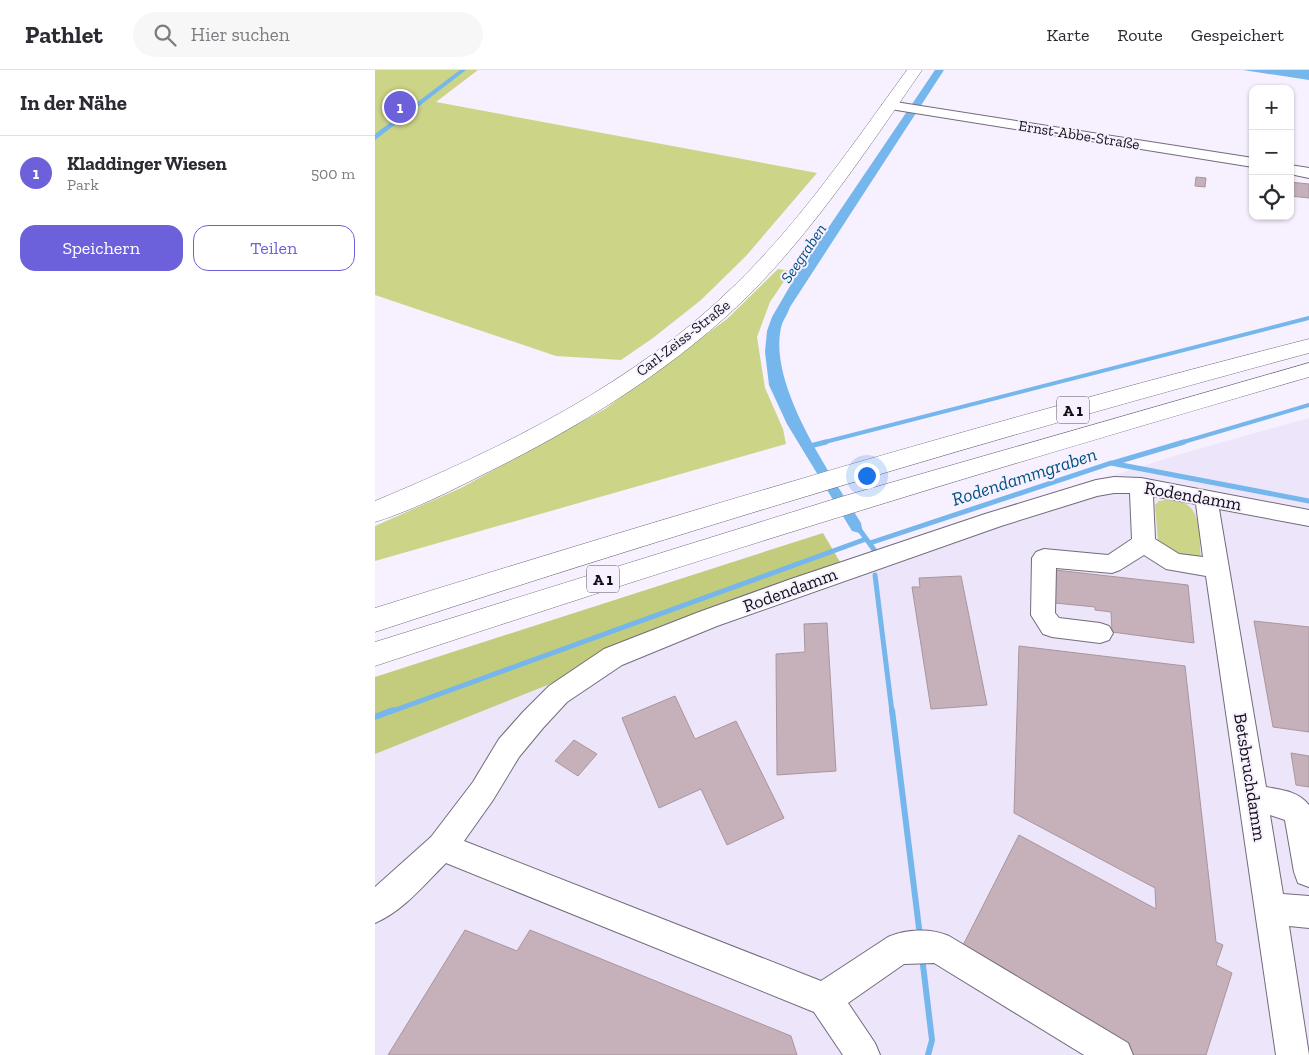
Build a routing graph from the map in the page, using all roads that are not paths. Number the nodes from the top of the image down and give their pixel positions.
1 (915, 70) edge
2 (897, 106) junction
3 (1249, 162) edge
4 (1294, 170) edge
5 (1309, 172) edge
6 (1309, 346) edge
7 (1309, 370) edge
8 (1141, 486) junction
9 (1206, 498) junction
10 (375, 512) edge
11 (1309, 518) edge
12 (1144, 543) junction
13 (1217, 568) junction
14 (375, 620) edge
15 (1100, 633) dead end
16 (375, 654) edge
17 (1253, 799) junction
18 (442, 847) junction
19 (1309, 872) edge
20 (375, 907) edge
21 (1270, 909) junction
22 (1309, 912) edge
23 (824, 999) junction
24 (863, 1055) edge
25 (1116, 1055) edge
26 (1293, 1055) edge

1 - 2 main road, Carl-Zeiss-Straße
2 - 3 street, Ernst-Abbe-Straße
2 - 10 main road, Carl-Zeiss-Straße
4 - 5 street
6 - 14 main road, A 1
7 - 16 main road, A 1
8 - 9 street, Rodendamm
8 - 12 lane
8 - 18 street, Rodendamm
9 - 11 street, Rodendamm
9 - 13 street, Betsbruchdamm
12 - 13 lane
12 - 15 street
13 - 17 street, Betsbruchdamm
17 - 19 street
17 - 21 street, Betsbruchdamm
18 - 20 street, Rodendamm
18 - 23 street
21 - 22 street
21 - 26 street, Betsbruchdamm
23 - 24 street
23 - 25 street

